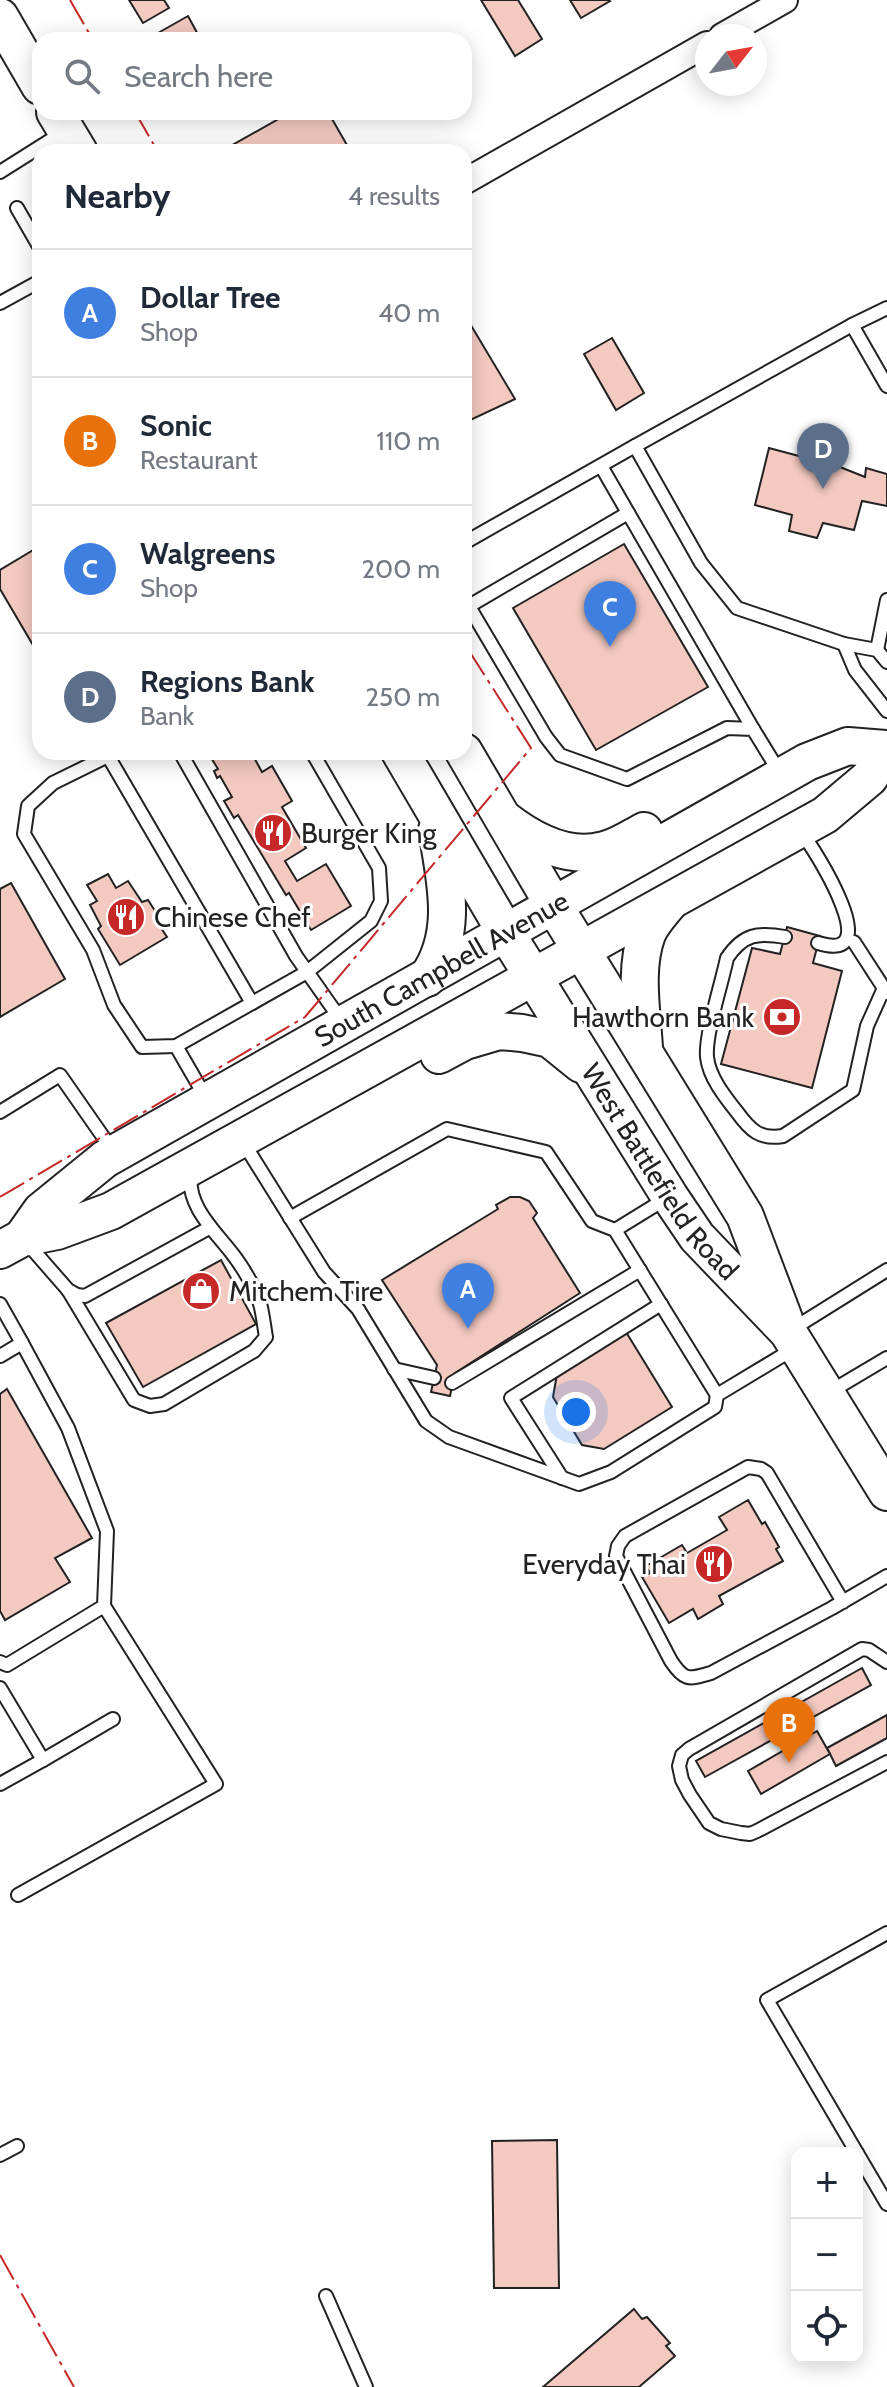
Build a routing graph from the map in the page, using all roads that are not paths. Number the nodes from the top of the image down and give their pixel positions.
1 (785, 0) edge
2 (0, 17) edge
3 (743, 24) edge
4 (695, 51) edge
5 (32, 72) edge
6 (67, 131) edge
7 (46, 144) edge
8 (32, 152) edge
9 (0, 172) edge
10 (472, 177) edge
11 (17, 208) dead end
12 (32, 234) edge
13 (32, 285) edge
14 (0, 303) edge
15 (887, 308) edge
16 (852, 325) junction
17 (887, 386) edge
18 (635, 446) junction
19 (601, 466) junction
20 (628, 513) junction
21 (472, 539) edge
22 (472, 599) edge
23 (887, 600) edge
24 (472, 612) edge
25 (844, 644) junction
26 (877, 650) junction
27 (887, 662) edge
28 (887, 711) edge
29 (753, 729) junction
30 (887, 751) edge
31 (100, 760) edge
32 (115, 760) edge
33 (185, 760) edge
34 (317, 760) edge
35 (405, 760) edge
36 (469, 760) edge
37 (782, 776) junction
38 (435, 812) junction
39 (502, 818) junction
40 (799, 829) junction
41 (673, 898) junction
42 (554, 906) junction
43 (506, 933) junction
44 (785, 937) dead end
45 (854, 942) junction
46 (818, 943) dead end
47 (580, 950) junction
48 (307, 972) junction
49 (533, 977) junction
50 (427, 978) junction
51 (885, 990) edge
52 (252, 1003) junction
53 (344, 1024) junction
54 (176, 1046) junction
55 (644, 1053) junction
56 (597, 1079) junction
57 (207, 1101) junction
58 (0, 1112) edge
59 (247, 1136) junction
60 (115, 1153) junction
61 (192, 1167) junction
62 (670, 1197) junction
63 (290, 1218) junction
64 (209, 1228) junction
65 (615, 1230) junction
66 (11, 1244) edge
67 (640, 1270) junction
68 (887, 1270) edge
69 (68, 1290) junction
70 (0, 1304) edge
71 (661, 1304) junction
72 (793, 1339) junction
73 (22, 1343) junction
74 (0, 1356) edge
75 (887, 1358) edge
76 (394, 1369) junction
77 (434, 1378) dead end
78 (452, 1383) dead end
79 (826, 1394) junction
80 (717, 1395) junction
81 (562, 1478) junction
82 (885, 1483) edge
83 (887, 1576) edge
84 (843, 1602) junction
85 (104, 1606) junction
86 (0, 1662) edge
87 (887, 1662) edge
88 (0, 1688) edge
89 (113, 1719) dead end
90 (43, 1760) junction
91 (887, 1762) edge
92 (0, 1784) edge
93 (18, 1895) dead end
94 (887, 1933) edge
95 (17, 2146) dead end
96 (853, 2147) edge
97 (0, 2155) edge
98 (863, 2163) edge
99 (887, 2204) edge
100 (326, 2296) dead end
101 (366, 2387) edge

1 - 3 street
2 - 5 main road
4 - 10 street
6 - 7 lane
8 - 9 lane
11 - 12 lane
13 - 14 lane
15 - 16 lane
16 - 17 lane
16 - 18 lane
18 - 19 lane
18 - 25 lane
19 - 20 lane
19 - 21 lane
20 - 22 lane
20 - 29 lane
23 - 26 lane
24 - 29 lane
25 - 26 lane
25 - 28 lane
26 - 27 lane
29 - 37 lane
30 - 37 main road, South Campbell Avenue
30 - 40 main road, South Campbell Avenue
31 - 54 lane
32 - 52 lane
33 - 48 lane
34 - 48 lane
35 - 38 main road, West Battlefield Road
36 - 39 main road, West Battlefield Road
37 - 39 main road
37 - 42 main road, South Campbell Avenue
38 - 43 main road, West Battlefield Road
38 - 50 main road
39 - 42 main road, West Battlefield Road
40 - 41 main road, South Campbell Avenue
40 - 45 lane
41 - 47 main road, South Campbell Avenue
41 - 55 main road
42 - 43 main road, South Campbell Avenue
42 - 47 main road, West Battlefield Road
43 - 49 main road, West Battlefield Road
43 - 50 main road, South Campbell Avenue
44 - 51 lane
45 - 46 lane
45 - 51 lane
47 - 49 main road, South Campbell Avenue
47 - 55 main road, West Battlefield Road
48 - 52 lane
48 - 53 lane
49 - 56 main road, West Battlefield Road
49 - 59 main road, South Campbell Avenue
50 - 53 main road, South Campbell Avenue
52 - 54 lane
53 - 57 main road, South Campbell Avenue
54 - 57 lane
55 - 72 main road, West Battlefield Road
56 - 59 main road
56 - 62 main road, West Battlefield Road
57 - 60 main road, South Campbell Avenue
58 - 60 lane
59 - 61 main road, South Campbell Avenue
59 - 63 lane
60 - 66 main road, South Campbell Avenue
61 - 64 lane
61 - 66 main road, South Campbell Avenue
62 - 65 lane
62 - 72 main road, West Battlefield Road
63 - 65 lane
63 - 76 lane
64 - 69 lane
64 - 69 lane
65 - 67 lane
66 - 69 lane
67 - 71 lane
67 - 78 lane
68 - 72 lane
70 - 73 lane
71 - 80 lane
71 - 81 lane
72 - 79 main road, West Battlefield Road
72 - 80 lane
73 - 74 lane
73 - 85 lane
75 - 79 lane
76 - 77 lane
76 - 81 lane
79 - 82 main road, West Battlefield Road
80 - 81 lane
83 - 84 lane
84 - 84 lane
85 - 86 lane
85 - 93 lane
87 - 91 lane
88 - 90 lane
89 - 90 lane
90 - 92 lane
94 - 96 lane
95 - 97 lane
98 - 99 lane
100 - 101 lane

